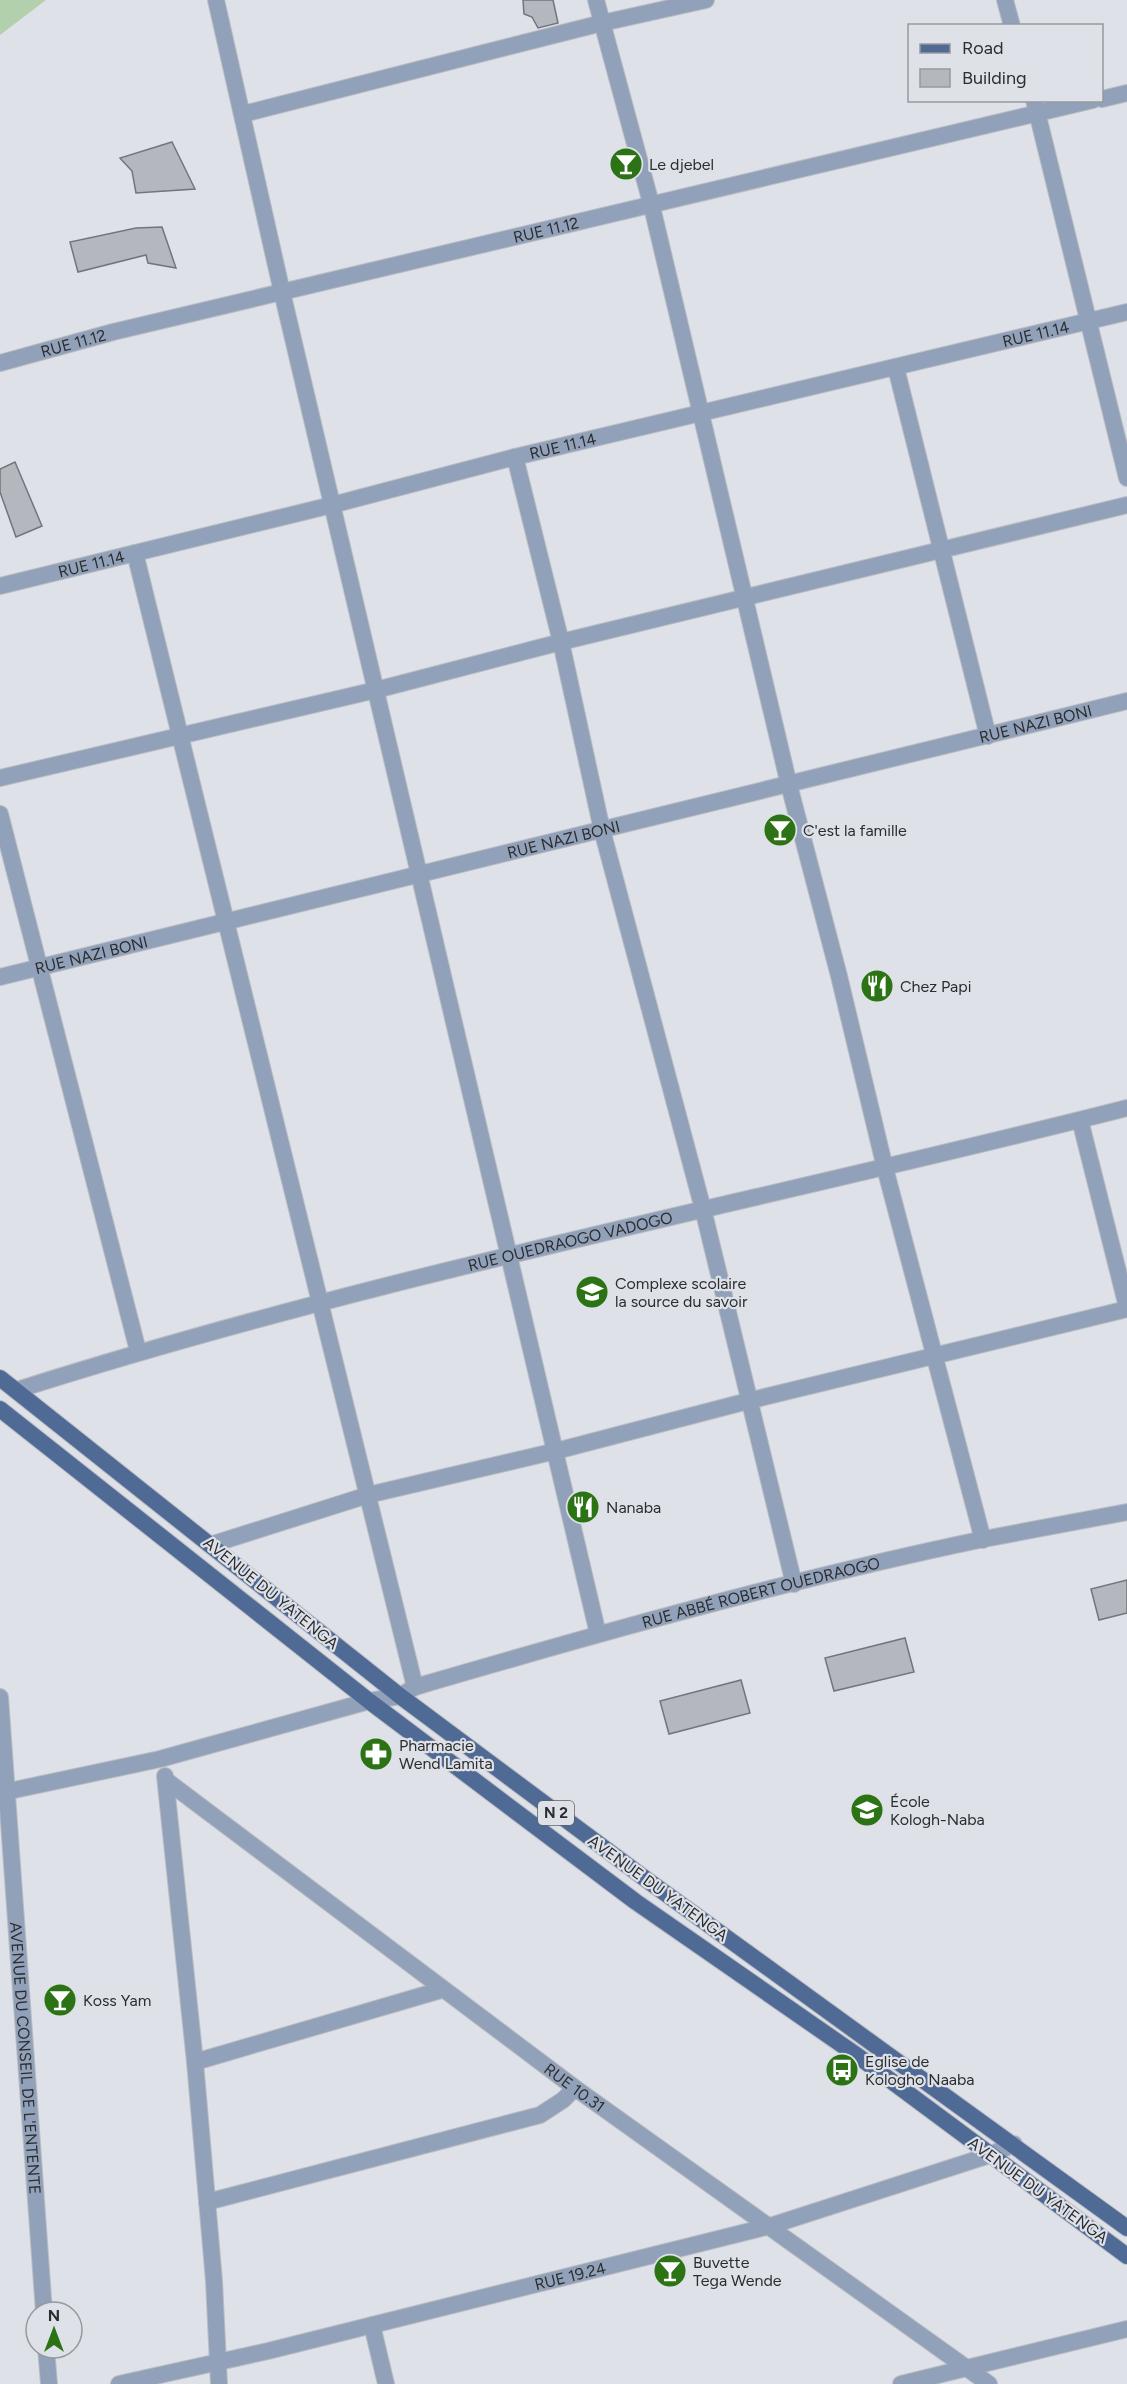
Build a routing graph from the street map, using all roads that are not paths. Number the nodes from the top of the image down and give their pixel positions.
1 (216, 0) edge
2 (596, 0) edge
3 (706, 0) edge
4 (1005, 0) edge
5 (602, 23) junction
6 (1011, 24) edge
7 (1127, 93) edge
8 (1103, 99) edge
9 (1077, 102) edge
10 (1036, 107) edge
11 (243, 114) junction
12 (652, 207) junction
13 (282, 292) junction
14 (1127, 312) edge
15 (1088, 321) junction
16 (0, 363) edge
17 (896, 368) junction
18 (702, 414) junction
19 (515, 457) junction
20 (1127, 478) edge
21 (332, 505) junction
22 (1127, 505) edge
23 (940, 551) junction
24 (135, 553) junction
25 (0, 586) edge
26 (745, 597) junction
27 (561, 642) junction
28 (376, 690) junction
29 (1127, 701) edge
30 (180, 736) junction
31 (988, 736) junction
32 (0, 778) edge
33 (789, 785) junction
34 (0, 814) edge
35 (603, 830) junction
36 (420, 874) junction
37 (226, 922) junction
38 (39, 967) junction
39 (0, 977) edge
40 (1127, 1108) edge
41 (1080, 1120) junction
42 (885, 1168) junction
43 (703, 1209) junction
44 (510, 1256) junction
45 (321, 1302) junction
46 (1127, 1308) edge
47 (138, 1351) junction
48 (934, 1356) junction
49 (0, 1378) edge
50 (16, 1390) junction
51 (748, 1401) junction
52 (0, 1409) edge
53 (0, 1424) edge
54 (21, 1426) junction
55 (556, 1452) junction
56 (368, 1495) junction
57 (1127, 1512) edge
58 (983, 1540) junction
59 (210, 1545) junction
60 (794, 1584) junction
61 (598, 1634) junction
62 (415, 1687) junction
63 (0, 1696) edge
64 (400, 1696) junction
65 (369, 1701) junction
66 (160, 1759) junction
67 (167, 1780) junction
68 (3, 1793) edge
69 (441, 1990) junction
70 (195, 2062) junction
71 (574, 2088) junction
72 (1014, 2144) junction
73 (990, 2155) junction
74 (207, 2202) junction
75 (770, 2226) junction
76 (1127, 2228) edge
77 (1127, 2256) edge
78 (43, 2300) edge
79 (372, 2325) junction
80 (1127, 2329) edge
81 (47, 2360) edge
82 (219, 2362) junction
83 (963, 2367) junction
84 (49, 2384) edge
85 (119, 2384) edge
86 (219, 2384) edge
87 (386, 2384) edge
88 (902, 2384) edge
89 (989, 2384) edge

1 - 11 street
2 - 5 street
3 - 5 street
4 - 6 street
5 - 11 street
5 - 12 street
7 - 8 street
9 - 10 street, RUE 11.12
10 - 12 street, RUE 11.12
10 - 15 street
11 - 13 street
12 - 13 street, RUE 11.12
12 - 18 street
13 - 16 street, RUE 11.12
13 - 21 street
14 - 15 street, RUE 11.14
15 - 17 street, RUE 11.14
15 - 20 street
17 - 18 street, RUE 11.14
17 - 23 street
18 - 19 street, RUE 11.14
18 - 26 street
19 - 21 street, RUE 11.14
19 - 27 street
21 - 24 street, RUE 11.14
21 - 28 street
22 - 23 street
23 - 26 street
23 - 31 street
24 - 25 street, RUE 11.14
24 - 30 street
26 - 27 street
26 - 33 street
27 - 28 street
27 - 35 street
28 - 30 street
28 - 36 street
29 - 31 street, RUE NAZI BONI
30 - 32 street
30 - 37 street
31 - 33 street, RUE NAZI BONI
33 - 35 street, RUE NAZI BONI
33 - 42 street
34 - 38 street
35 - 36 street, RUE NAZI BONI
35 - 43 street
36 - 37 street, RUE NAZI BONI
36 - 44 street
37 - 38 street, RUE NAZI BONI
37 - 45 street
38 - 39 street, RUE NAZI BONI
38 - 47 street
40 - 41 street, RUE OUEDRAOGO VADOGO
41 - 42 street, RUE OUEDRAOGO VADOGO
41 - 46 street
42 - 43 street, RUE OUEDRAOGO VADOGO
42 - 48 street
43 - 44 street, RUE OUEDRAOGO VADOGO
43 - 51 street
44 - 45 street, RUE OUEDRAOGO VADOGO
44 - 55 street
45 - 47 street, RUE OUEDRAOGO VADOGO
45 - 56 street
46 - 48 street
47 - 50 street, RUE OUEDRAOGO VADOGO
48 - 51 street
48 - 58 street
49 - 50 main road, AVENUE DU YATENGA / N 2
50 - 59 main road, AVENUE DU YATENGA / N 2
51 - 55 street
51 - 60 street
52 - 54 main road, AVENUE DU YATENGA / N 2
53 - 54 street
54 - 65 main road, AVENUE DU YATENGA / N 2
55 - 56 street
55 - 61 street
56 - 59 street
56 - 62 street
57 - 58 street, RUE ABBÉ ROBERT OUEDRAOGO
58 - 60 street, RUE ABBÉ ROBERT OUEDRAOGO
59 - 64 main road, AVENUE DU YATENGA / N 2
60 - 61 street, RUE ABBÉ ROBERT OUEDRAOGO
61 - 62 street, RUE ABBÉ ROBERT OUEDRAOGO
62 - 64 street, RUE ABBÉ ROBERT OUEDRAOGO
63 - 68 street, AVENUE DU CONSEIL DE L'ENTENTE
64 - 65 street
64 - 72 main road, AVENUE DU YATENGA / N 2
65 - 66 street
65 - 73 main road, AVENUE DU YATENGA / N 2
66 - 67 street
66 - 68 street
67 - 69 street, RUE 10.31
67 - 70 street
68 - 78 street, AVENUE DU CONSEIL DE L'ENTENTE
69 - 70 street
69 - 71 street, RUE 10.31
70 - 74 street
71 - 74 street
71 - 75 street, RUE 10.31
72 - 73 street, RUE 19.24
72 - 76 main road, AVENUE DU YATENGA / N 2
73 - 75 street, RUE 19.24
73 - 77 main road, AVENUE DU YATENGA / N 2
74 - 82 street
75 - 79 street, RUE 19.24
75 - 83 street, RUE 10.31
79 - 82 street, RUE 19.24
79 - 87 street
80 - 83 street
81 - 84 street
82 - 85 street, RUE 19.24
82 - 86 street
83 - 88 street
83 - 89 street, RUE 10.31

